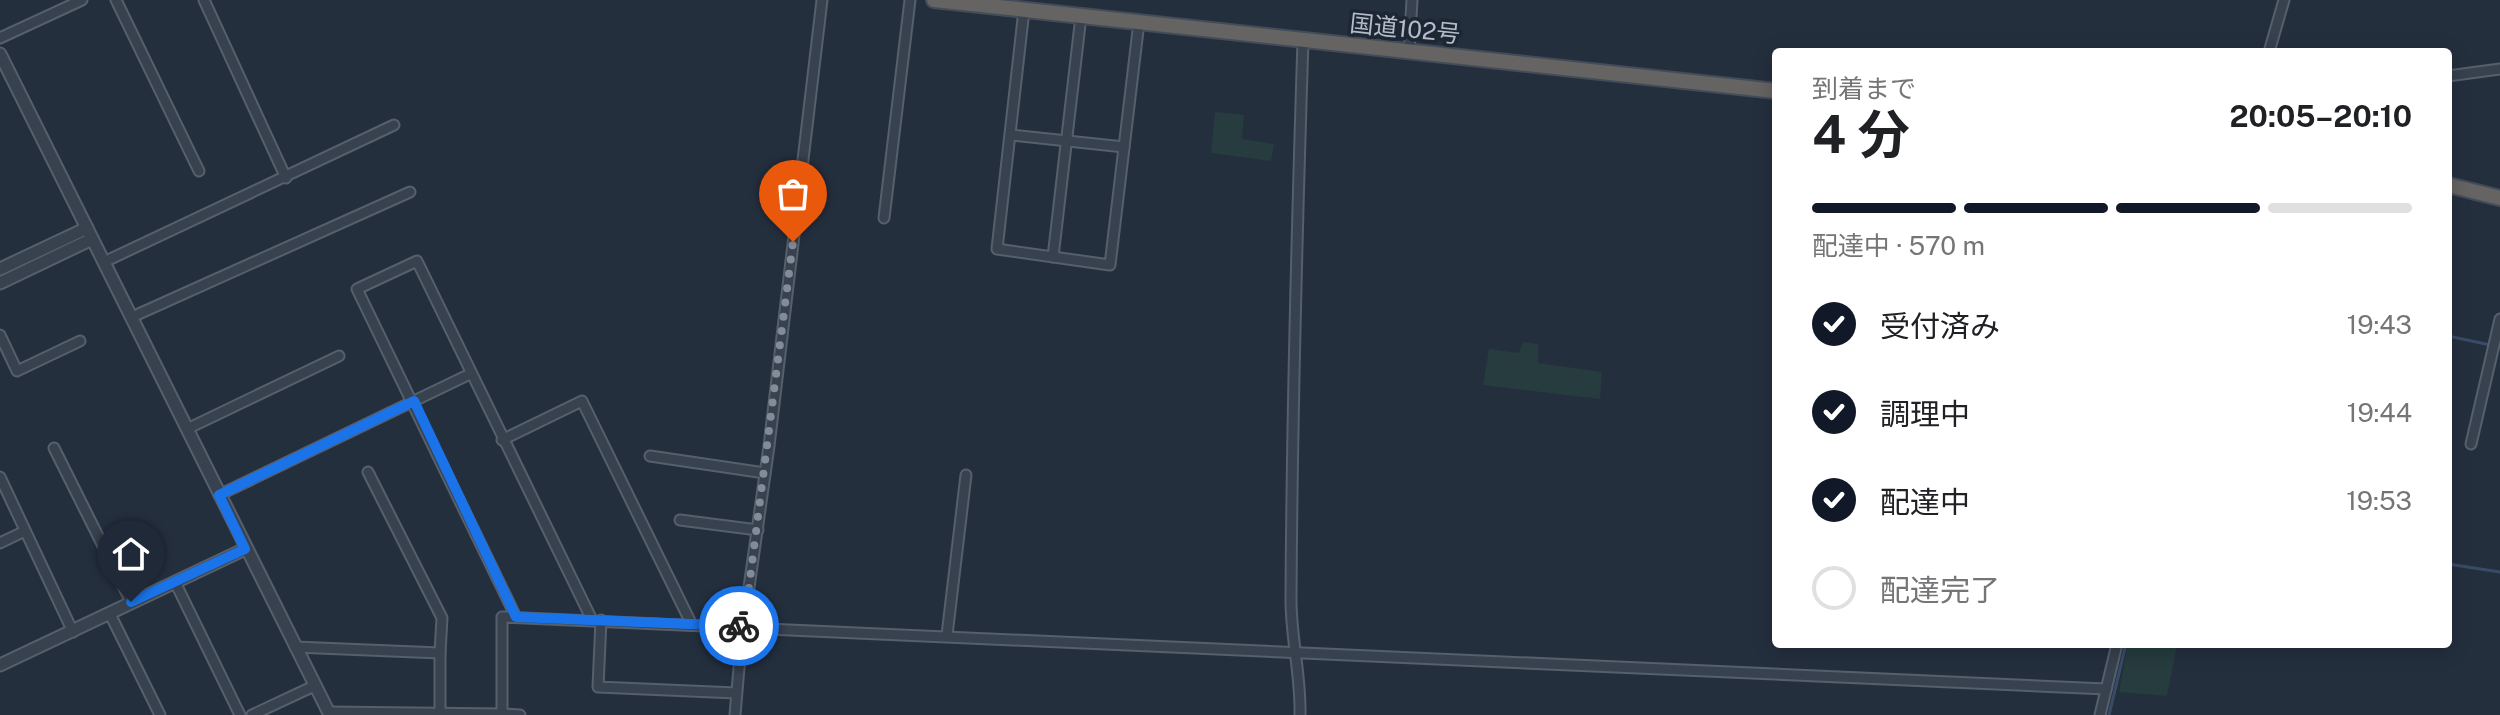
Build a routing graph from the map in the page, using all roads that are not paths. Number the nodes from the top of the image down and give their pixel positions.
1 (82, 0) edge
2 (116, 0) edge
3 (204, 0) edge
4 (822, 0) edge
5 (910, 0) edge
6 (936, 0) edge
7 (1412, 0) edge
8 (2284, 0) edge
9 (1024, 10) junction
10 (1081, 16) junction
11 (1139, 22) junction
12 (0, 38) edge
13 (1303, 40) junction
14 (2270, 48) edge
15 (1409, 52) junction
16 (0, 54) edge
17 (2500, 69) edge
18 (2452, 75) edge
19 (1772, 91) edge
20 (394, 125) dead end
21 (1011, 135) junction
22 (1067, 141) junction
23 (1124, 147) junction
24 (199, 171) dead end
25 (286, 178) junction
26 (2452, 186) edge
27 (410, 192) dead end
28 (2500, 198) edge
29 (884, 218) dead end
30 (89, 234) junction
31 (1053, 257) junction
32 (104, 262) junction
33 (0, 269) edge
34 (0, 283) edge
35 (132, 317) junction
36 (2500, 319) edge
37 (0, 335) edge
38 (80, 341) dead end
39 (339, 356) dead end
40 (470, 374) junction
41 (414, 401) junction
42 (187, 429) junction
43 (502, 440) junction
44 (2471, 444) dead end
45 (54, 448) dead end
46 (650, 456) dead end
47 (368, 472) dead end
48 (765, 473) junction
49 (966, 475) dead end
50 (0, 477) edge
51 (219, 495) junction
52 (680, 520) dead end
53 (758, 530) junction
54 (25, 531) junction
55 (0, 543) edge
56 (245, 549) junction
57 (175, 582) junction
58 (131, 602) junction
59 (110, 614) junction
60 (516, 617) junction
61 (597, 620) junction
62 (692, 625) junction
63 (744, 626) junction
64 (73, 632) junction
65 (947, 635) junction
66 (295, 647) junction
67 (2116, 648) edge
68 (440, 653) junction
69 (1298, 654) junction
70 (0, 665) edge
71 (314, 686) junction
72 (2106, 689) junction
73 (736, 693) junction
74 (440, 713) edge
75 (329, 714) edge
76 (502, 714) edge
77 (160, 715) edge
78 (240, 715) edge
79 (252, 715) edge
80 (520, 715) edge
81 (735, 715) edge
82 (1300, 715) edge
83 (2100, 715) edge

1 - 12 street
2 - 24 street
3 - 25 street
4 - 48 street
5 - 29 street
6 - 9 highway, 国道102号
7 - 15 street
8 - 14 street
9 - 10 highway, 国道102号
9 - 21 street
10 - 11 highway, 国道102号
10 - 22 street
11 - 13 highway, 国道102号
11 - 23 street
13 - 15 highway, 国道102号
13 - 69 street
15 - 19 highway, 国道102号
16 - 30 street
17 - 18 street
20 - 25 street
21 - 22 street
21 - 31 street
22 - 23 street
22 - 31 street
23 - 31 street
25 - 32 street
26 - 28 highway
27 - 35 street
30 - 32 street
30 - 33 street
30 - 34 street
32 - 35 street
35 - 42 street
36 - 44 street
37 - 38 street
39 - 42 street
40 - 41 street
40 - 41 street
40 - 43 street
41 - 51 street
41 - 60 street
42 - 51 street
43 - 61 street
43 - 62 street
45 - 58 street
46 - 48 street
47 - 68 street
48 - 53 street
49 - 65 street
50 - 54 street
51 - 56 street
52 - 53 street
53 - 63 street
54 - 55 street
54 - 64 street
56 - 57 street
56 - 66 street
57 - 58 street
57 - 78 street
58 - 59 street
59 - 64 street
59 - 77 street
60 - 61 street
60 - 76 street
61 - 62 street
61 - 73 street
62 - 63 street
63 - 65 street
63 - 73 street
64 - 70 street
65 - 69 street
66 - 68 street
66 - 71 street
67 - 72 street
68 - 74 street
69 - 72 street
69 - 82 street
71 - 75 street
71 - 79 street
72 - 83 street
73 - 81 street
74 - 75 street
74 - 76 street
76 - 80 street

